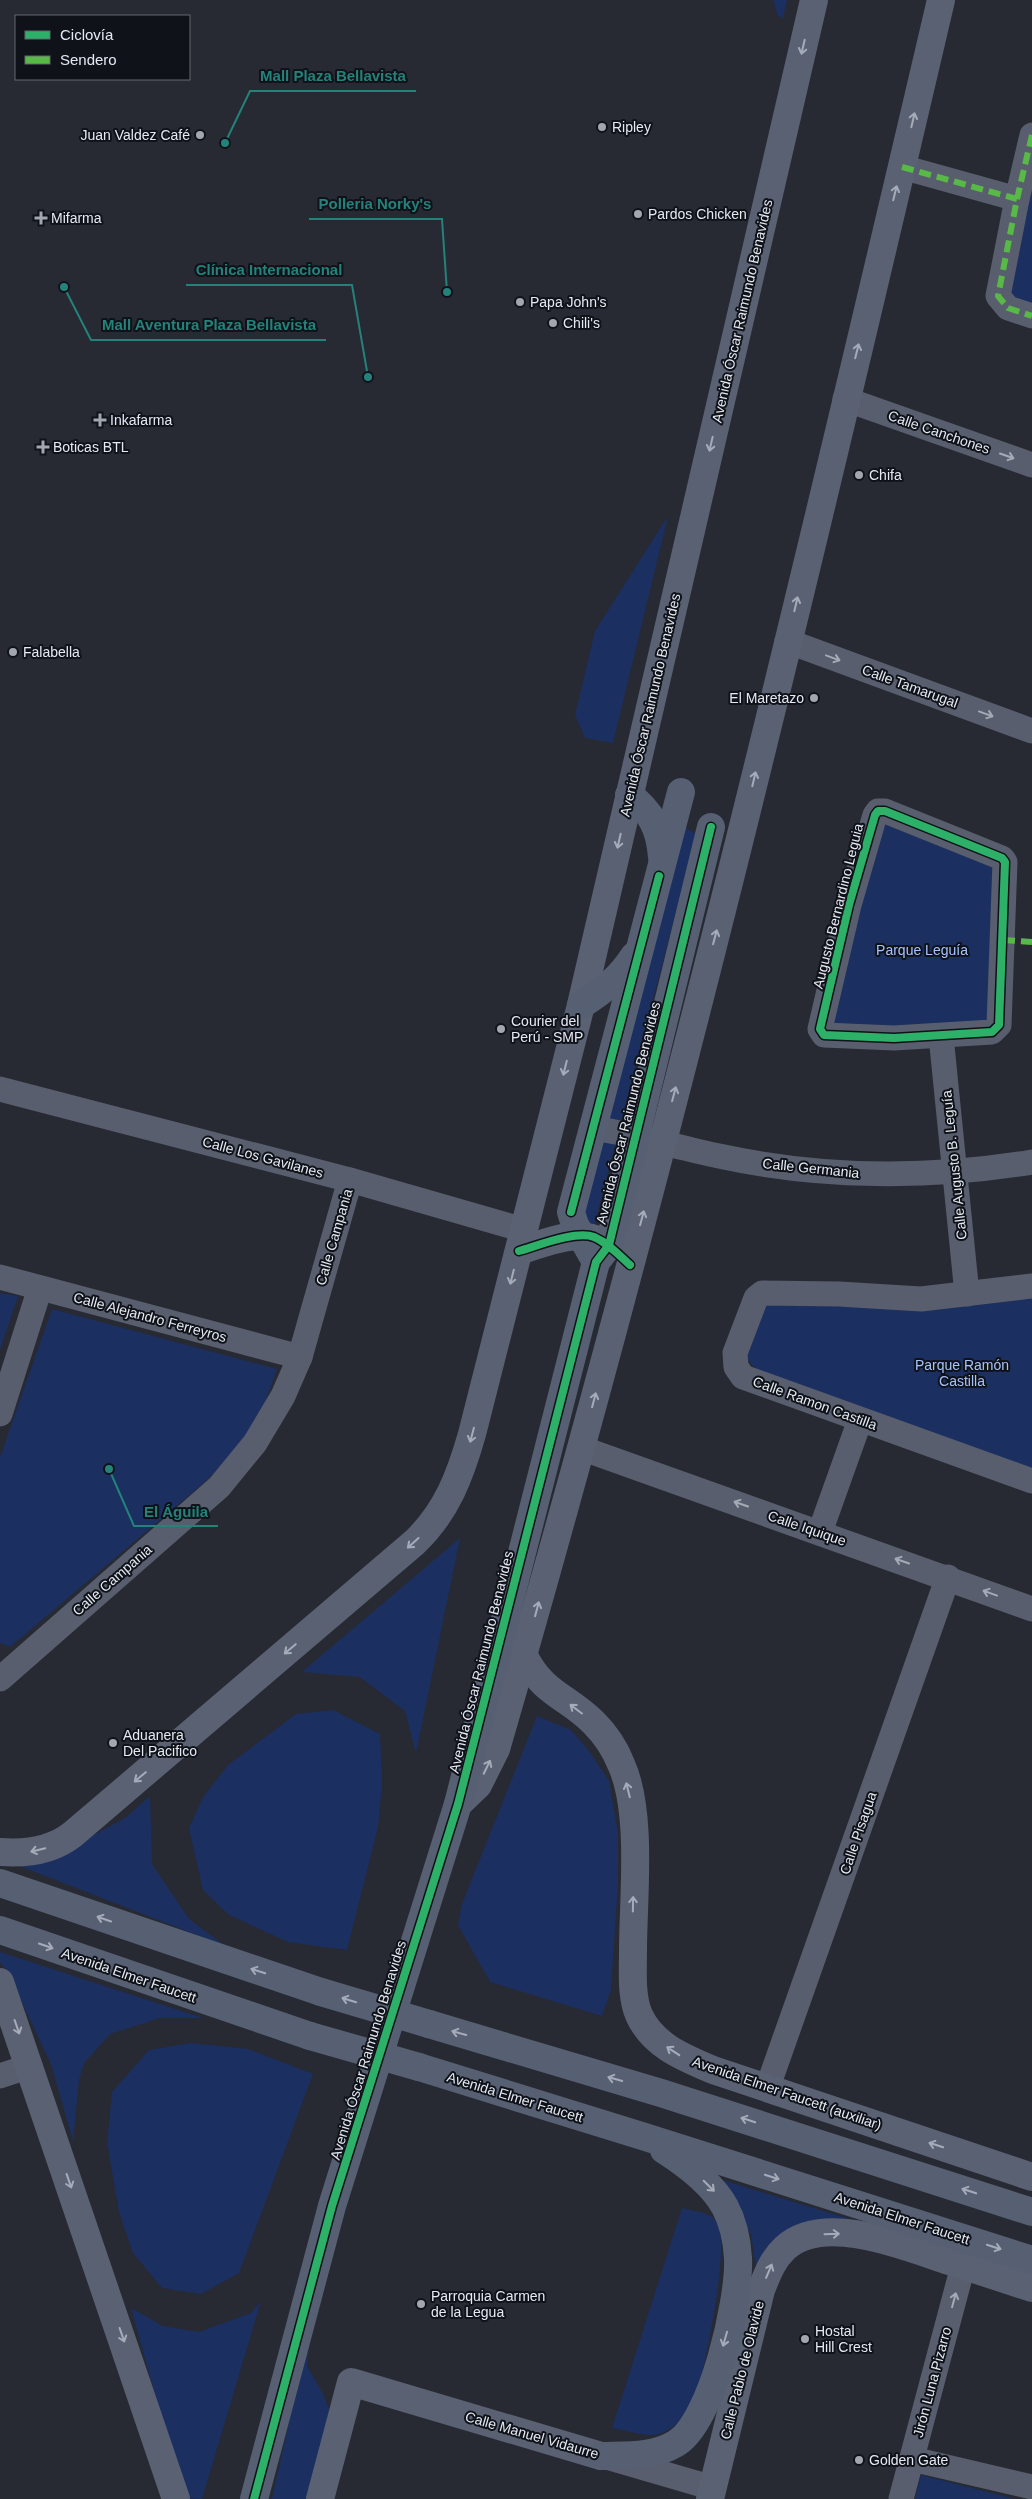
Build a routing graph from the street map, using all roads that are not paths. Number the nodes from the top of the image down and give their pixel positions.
1 (814, 0) edge
2 (941, 0) edge
3 (1032, 135) edge
4 (902, 167) junction
5 (1016, 199) junction
6 (1032, 316) edge
7 (846, 399) junction
8 (1032, 464) edge
9 (787, 641) junction
10 (1032, 731) edge
11 (681, 792) dead end
12 (629, 795) junction
13 (711, 827) dead end
14 (660, 876) junction
15 (640, 946) junction
16 (680, 954) junction
17 (582, 1005) junction
18 (695, 1015) junction
19 (941, 1036) junction
20 (0, 1089) edge
21 (594, 1128) junction
22 (635, 1135) junction
23 (662, 1142) junction
24 (1032, 1162) edge
25 (956, 1172) junction
26 (350, 1180) junction
27 (576, 1223) junction
28 (522, 1240) junction
29 (602, 1254) junction
30 (630, 1265) junction
31 (0, 1277) edge
32 (1032, 1286) edge
33 (40, 1288) junction
34 (967, 1294) junction
35 (300, 1357) junction
36 (0, 1412) edge
37 (860, 1420) junction
38 (581, 1448) junction
39 (1032, 1481) edge
40 (820, 1532) junction
41 (948, 1577) junction
42 (1032, 1608) edge
43 (524, 1656) junction
44 (4, 1670) edge
45 (458, 1804) junction
46 (0, 1852) edge
47 (0, 1883) edge
48 (0, 1930) edge
49 (0, 1982) edge
50 (30, 2066) junction
51 (0, 2076) edge
52 (767, 2089) junction
53 (642, 2136) junction
54 (1032, 2177) edge
55 (1032, 2212) edge
56 (1032, 2260) edge
57 (963, 2266) junction
58 (1032, 2288) edge
59 (601, 2456) junction
60 (912, 2459) junction
61 (1032, 2487) edge
62 (712, 2493) edge
63 (176, 2499) edge
64 (254, 2499) edge
65 (320, 2499) edge
66 (901, 2499) edge

1 -> 12 main road, Avenida Óscar Raimundo Benavides
4 -> 2 main road, Avenida Óscar Raimundo Benavides
3 - 5 street
4 - 5 street
7 -> 4 main road, Avenida Óscar Raimundo Benavides
5 - 6 street
7 -> 8 street, Calle Canchones
9 -> 7 main road, Avenida Óscar Raimundo Benavides
9 -> 10 street, Calle Tamarugal
18 -> 9 main road, Avenida Óscar Raimundo Benavides
11 - 14 main road
12 - 14 main road
12 -> 17 main road, Avenida Óscar Raimundo Benavides
13 - 16 main road, Avenida Óscar Raimundo Benavides
14 - 15 main road
15 - 17 main road
15 - 21 main road
16 - 18 main road
16 - 22 main road, Avenida Óscar Raimundo Benavides
17 -> 28 main road, Avenida Óscar Raimundo Benavides
23 -> 18 main road, Avenida Óscar Raimundo Benavides
19 - 19 street, Augusto Bernardino Leguia
19 - 25 street, Calle Augusto B. Leguía
20 - 26 street, Calle Los Gavilanes
21 - 22 street, Calle Germania
21 - 27 main road
22 - 23 street, Calle Germania
22 - 29 main road, Avenida Óscar Raimundo Benavides
23 - 25 street, Calle Germania
30 -> 23 main road, Avenida Óscar Raimundo Benavides
24 - 25 street, Calle Germania
25 - 34 street, Calle Augusto B. Leguía
26 - 28 street, Calle Los Gavilanes
26 - 35 street, Calle Campania
27 - 28 main road
27 - 29 main road
28 -> 46 main road, Avenida Óscar Raimundo Benavides
29 - 30 main road
29 - 45 main road, Avenida Óscar Raimundo Benavides
38 -> 30 main road, Avenida Óscar Raimundo Benavides
31 - 33 street, Calle Alejandro Ferreyros
32 - 34 street, Calle Ramon Castilla
33 - 35 street, Calle Alejandro Ferreyros
33 - 36 street
34 - 37 street, Calle Ramon Castilla
35 - 44 street, Calle Campania
37 - 39 street, Calle Ramon Castilla
37 - 40 street
40 -> 38 street, Calle Iquique
43 -> 38 main road, Avenida Óscar Raimundo Benavides
41 -> 40 street, Calle Iquique
42 -> 41 street, Calle Iquique
41 - 52 street, Calle Pisagua
45 -> 43 main road, Avenida Óscar Raimundo Benavides
52 -> 43 main road, Avenida Elmer Faucett (auxiliar)
45 - 64 main road, Avenida Óscar Raimundo Benavides
55 -> 47 main road, bridge
48 -> 53 main road, Avenida Elmer Faucett, bridge
49 -> 50 main road
50 - 51 street
50 -> 63 main road
54 -> 52 main road, Avenida Elmer Faucett (auxiliar)
53 -> 56 main road, Avenida Elmer Faucett
53 -> 59 main road
57 - 58 main road
60 -> 57 street, Jirón Luna Pizarro
62 -> 57 main road, Calle Pablo de Olavide
59 - 62 street, Calle Manuel Vidaurre
59 - 65 main road, Calle Manuel Vidaurre
60 - 61 street
60 - 66 street, Jirón Luna Pizarro

